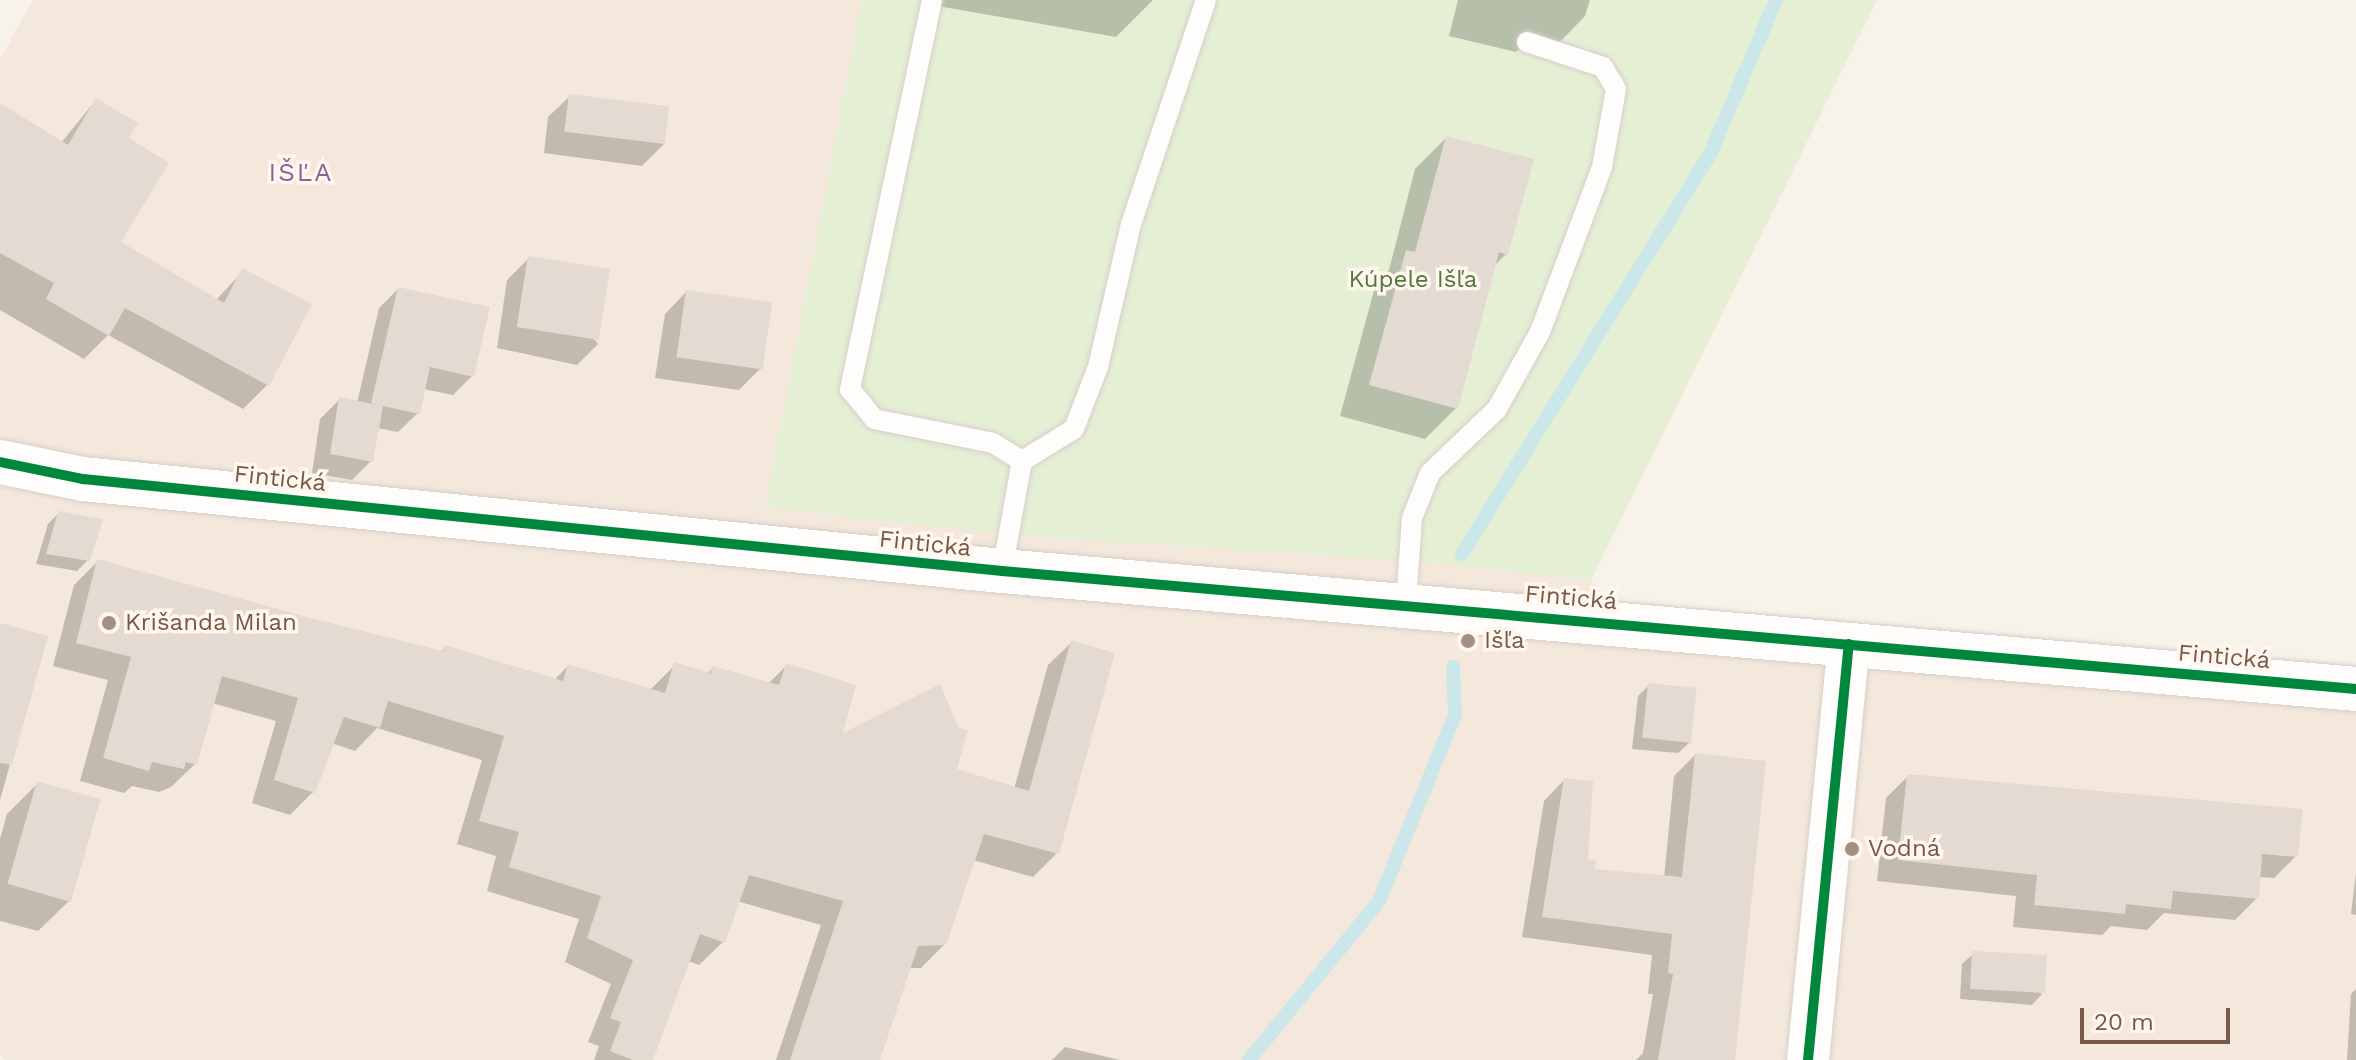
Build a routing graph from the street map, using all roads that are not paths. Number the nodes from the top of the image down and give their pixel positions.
1 (932, 0) edge
2 (1206, 0) edge
3 (1527, 42) dead end
4 (1022, 461) junction
5 (0, 462) edge
6 (1002, 571) junction
7 (1406, 603) junction
8 (1849, 644) junction
9 (2356, 689) edge
10 (1808, 1060) edge

1 - 4 lane
2 - 4 lane
3 - 7 lane
4 - 6 lane
5 - 6 street, Fintická
6 - 7 street, Fintická
7 - 8 street, Fintická
8 - 9 street, Fintická
8 - 10 street

